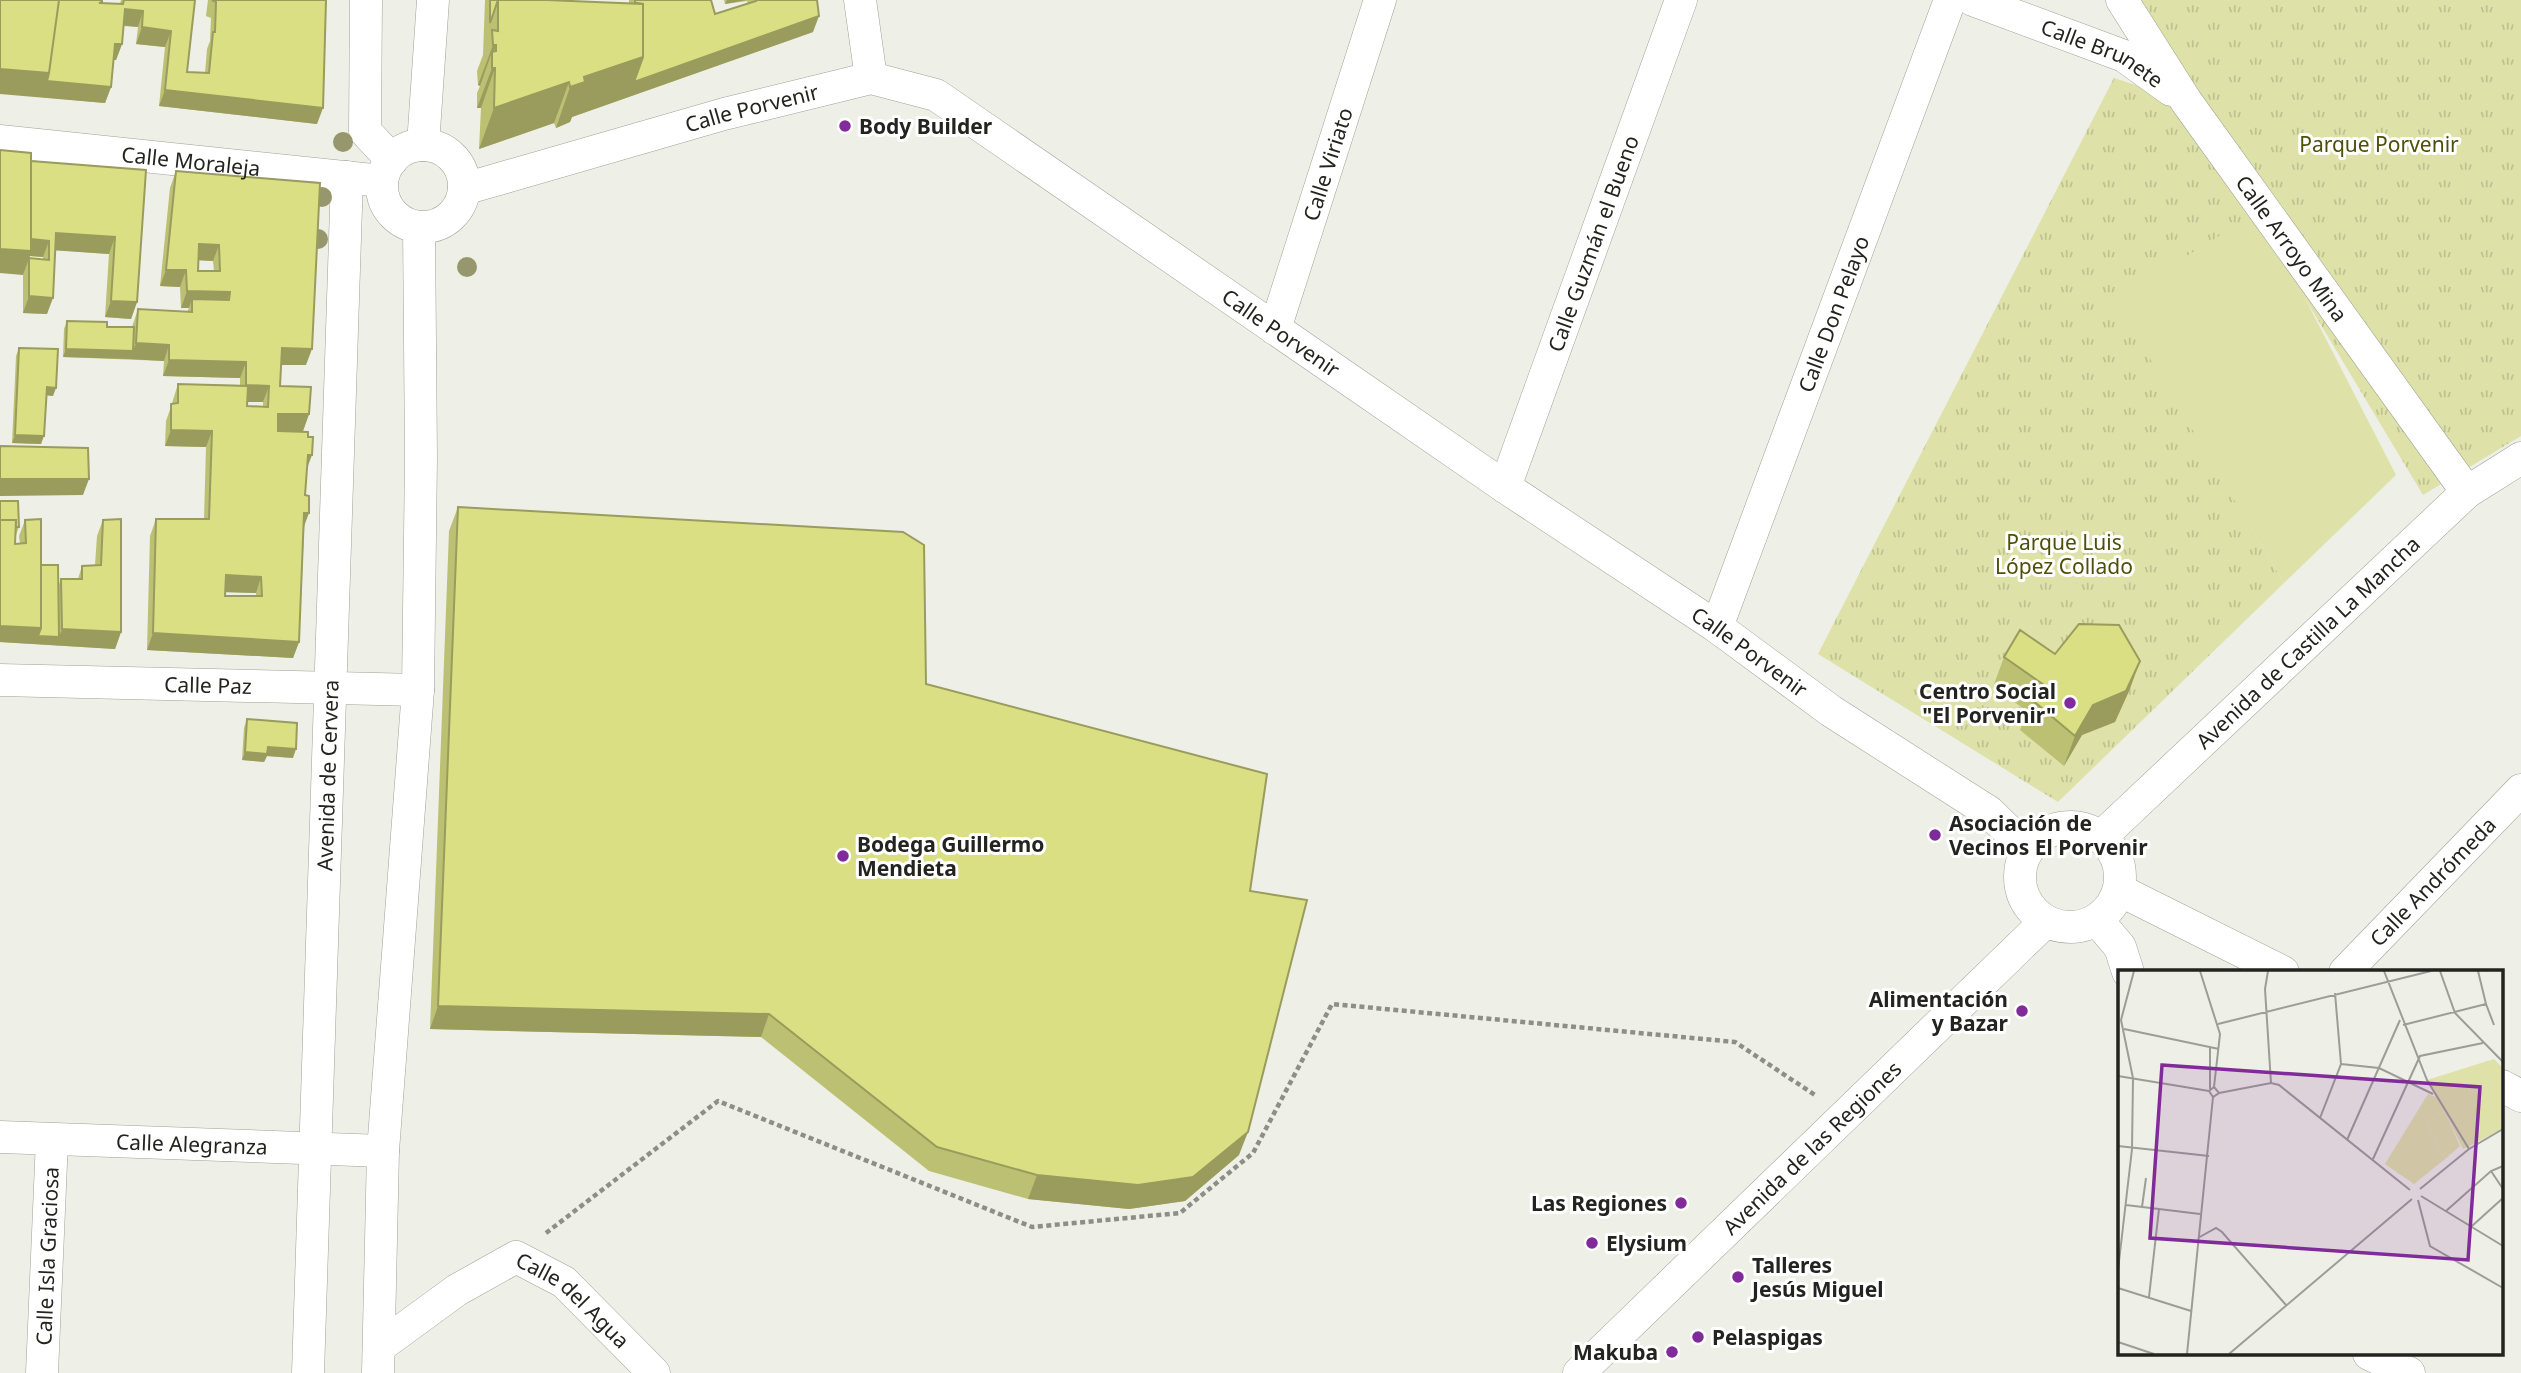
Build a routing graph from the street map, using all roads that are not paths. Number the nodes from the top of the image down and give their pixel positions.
1 (366, 0) edge
2 (433, 0) edge
3 (860, 0) edge
4 (1380, 0) edge
5 (1681, 0) edge
6 (1950, 0) edge
7 (1973, 0) edge
8 (2122, 0) edge
9 (871, 78) junction
10 (2186, 101) junction
11 (0, 141) edge
12 (423, 145) junction
13 (387, 170) junction
14 (348, 177) junction
15 (464, 189) junction
16 (419, 227) junction
17 (1275, 329) junction
18 (2520, 461) edge
19 (1505, 487) junction
20 (2467, 492) junction
21 (1717, 627) junction
22 (0, 680) edge
23 (332, 688) junction
24 (418, 690) junction
25 (2521, 790) edge
26 (2101, 837) junction
27 (2028, 850) junction
28 (2119, 890) junction
29 (2097, 920) junction
30 (2045, 922) junction
31 (2127, 970) edge
32 (2279, 970) edge
33 (2347, 970) edge
34 (2504, 1087) edge
35 (2521, 1096) edge
36 (0, 1137) edge
37 (52, 1140) junction
38 (314, 1148) junction
39 (383, 1151) junction
40 (2373, 1356) edge
41 (378, 1360) edge
42 (42, 1373) edge
43 (308, 1373) edge
44 (654, 1373) edge
45 (1579, 1373) edge
46 (2409, 1373) edge

1 - 13 street
2 - 12 street
3 - 9 street
4 - 17 street, Calle Viriato
5 - 19 street, Calle Guzmán el Bueno
6 - 21 street, Calle Don Pelayo
7 - 10 street, Calle Brunete
8 - 10 street, Calle Arroyo Mina
9 - 15 street, Calle Porvenir
9 - 17 street, Calle Porvenir
10 - 20 street, Calle Arroyo Mina
11 - 14 street, Calle Moraleja
12 - 13 street
12 - 15 street
13 - 14 street, Calle Moraleja
13 - 16 street
14 - 23 street, Avenida de Cervera
15 - 16 street
16 - 24 street
17 - 19 street, Calle Porvenir
18 - 20 street, Avenida de Castilla La Mancha
19 - 21 street, Calle Porvenir
20 - 26 street, Avenida de Castilla La Mancha
21 - 27 street, Calle Porvenir
22 - 23 street, Calle Paz
23 - 24 street, Calle Paz
23 - 38 street, Avenida de Cervera
24 - 39 street
25 - 33 street, Calle Andrómeda
26 - 27 street
26 - 28 street
27 - 30 street
28 - 29 street
28 - 32 street
29 - 30 street
29 - 31 street
30 - 45 street, Avenida de las Regiones
34 - 35 street
36 - 37 street, Calle Alegranza
37 - 38 street, Calle Alegranza
37 - 42 street, Calle Isla Graciosa
38 - 39 street, Calle Alegranza
38 - 43 street, Avenida de Cervera
39 - 41 street
40 - 46 street
41 - 44 street, Calle del Agua

